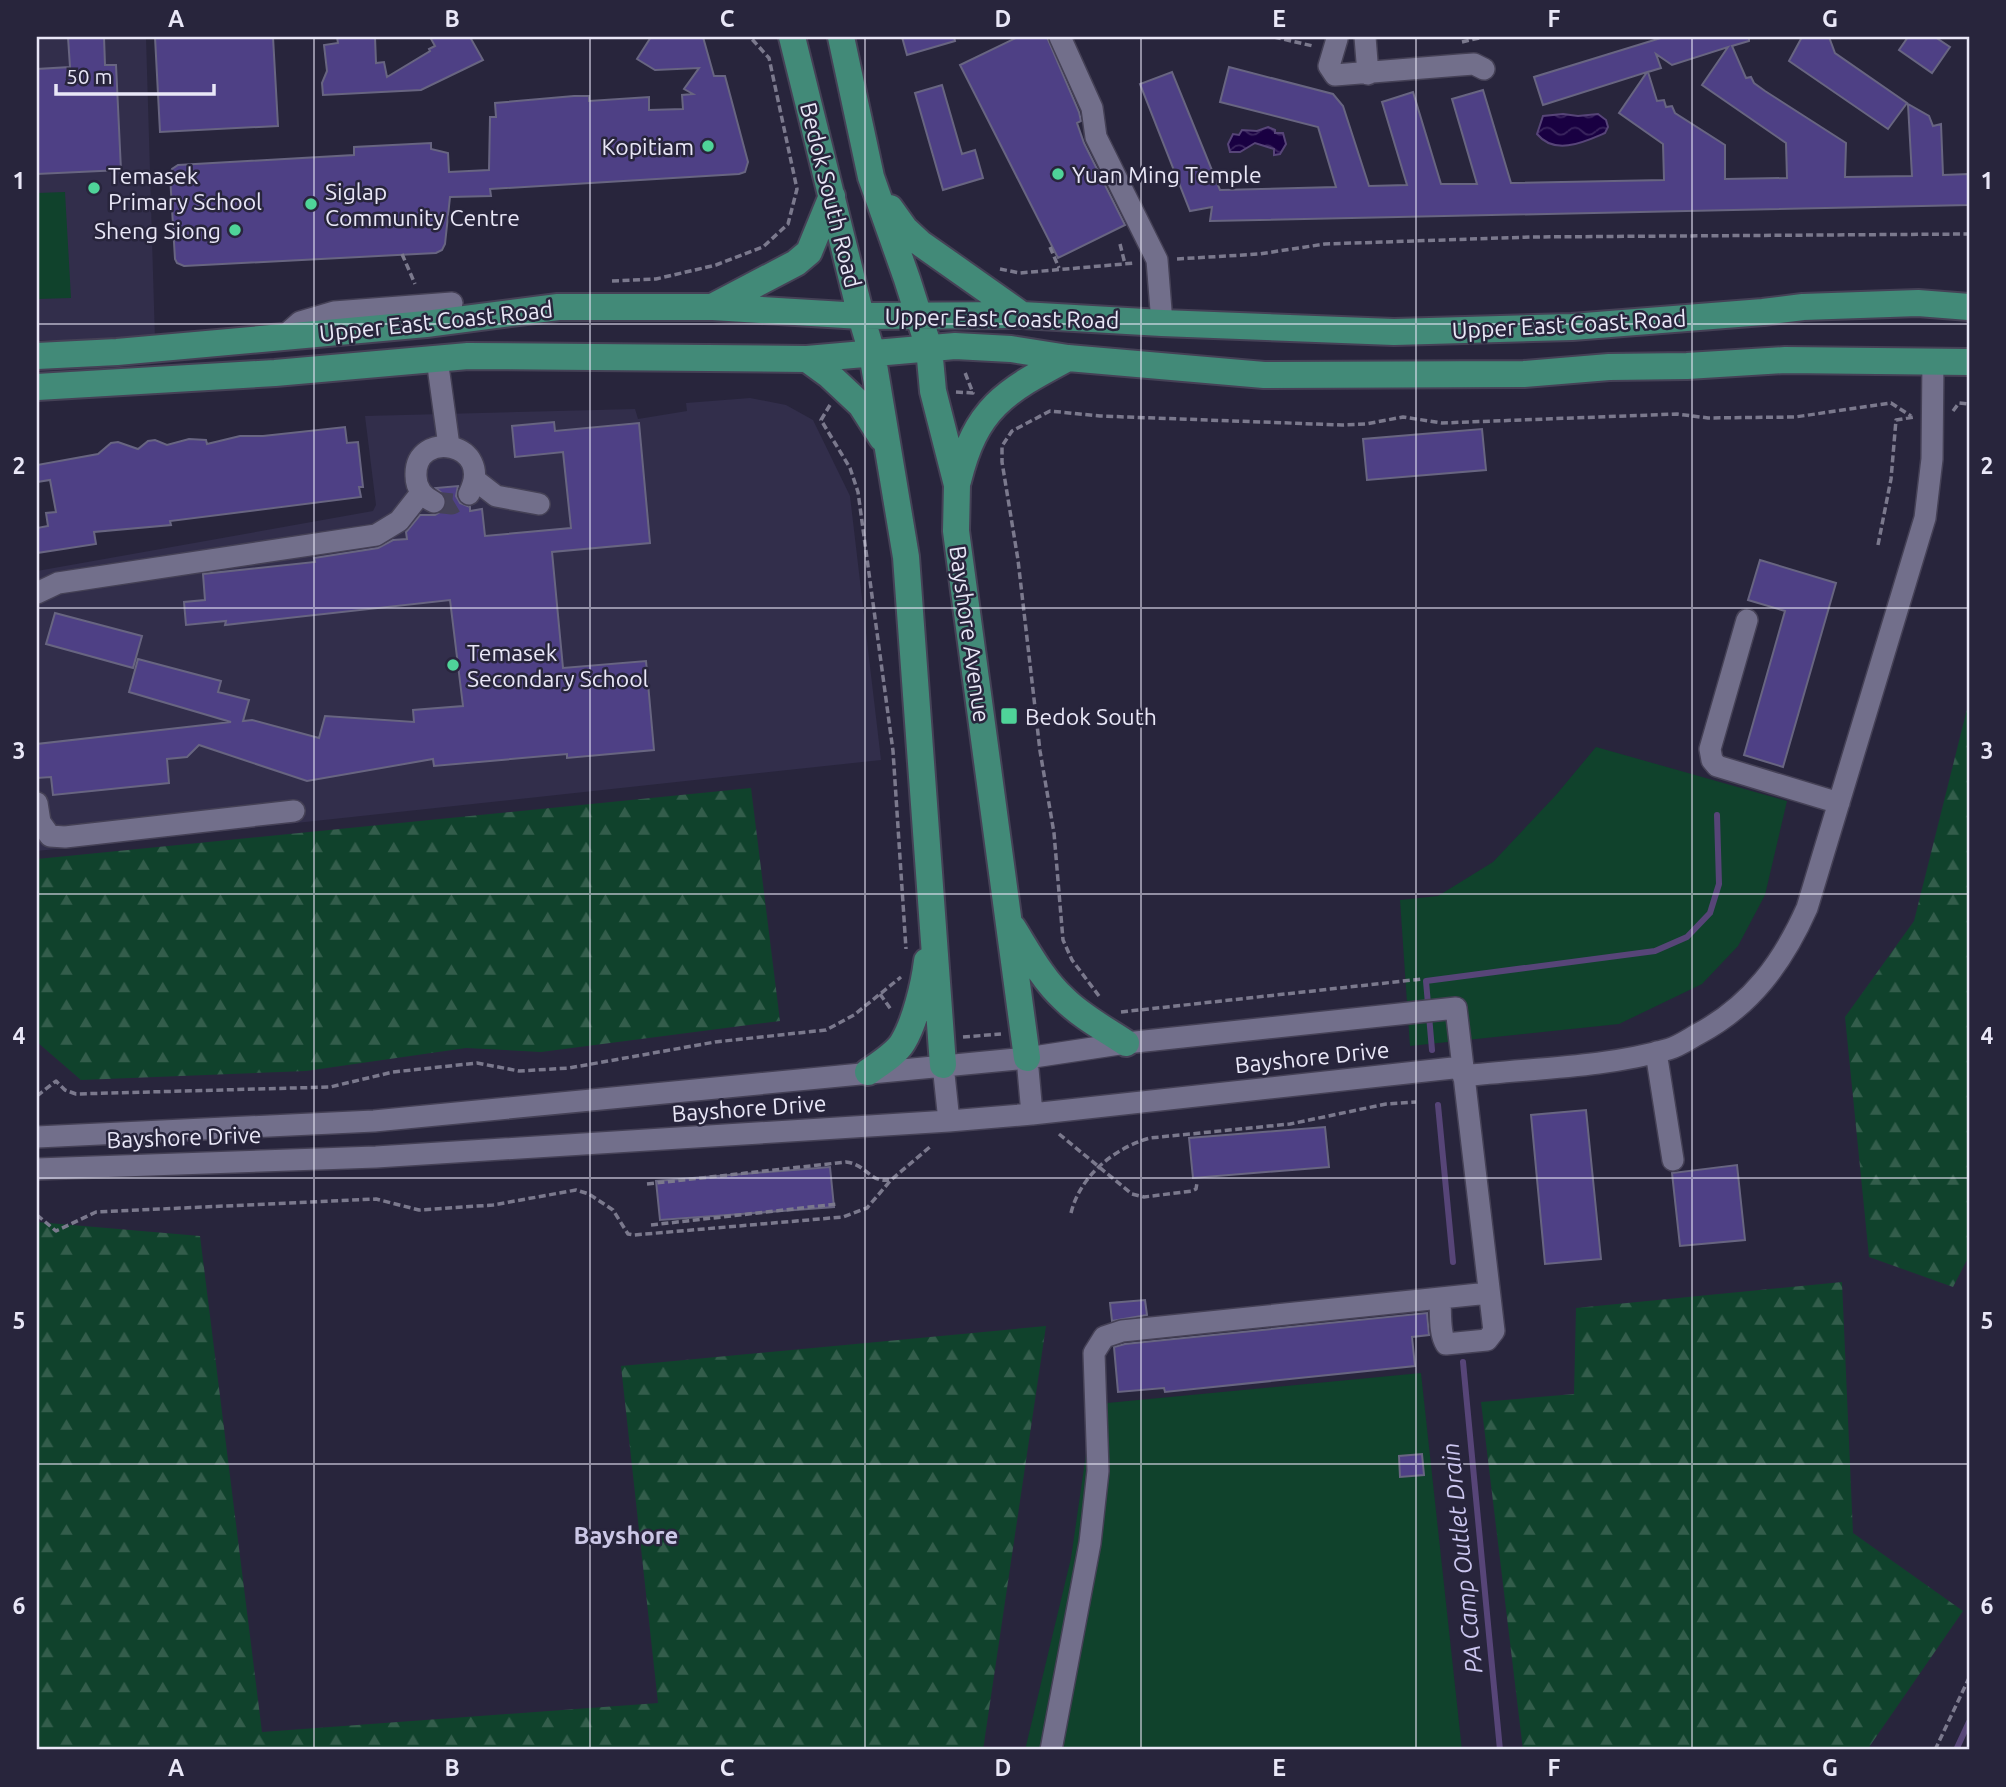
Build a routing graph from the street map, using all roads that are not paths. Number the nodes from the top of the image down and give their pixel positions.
1 (792, 37) edge
2 (841, 37) edge
3 (1060, 37) edge
4 (1365, 37) edge
5 (1337, 41) edge
6 (1484, 69) dead end
7 (1368, 74) junction
8 (871, 177) junction
9 (832, 196) junction
10 (452, 303) dead end
11 (713, 307) junction
12 (1969, 307) edge
13 (918, 315) junction
14 (1022, 315) junction
15 (860, 316) junction
16 (1162, 323) junction
17 (284, 337) junction
18 (929, 348) junction
19 (872, 353) junction
20 (37, 356) edge
21 (1068, 358) junction
22 (437, 359) junction
23 (807, 359) junction
24 (1933, 361) junction
25 (1969, 362) edge
26 (37, 387) edge
27 (449, 446) junction
28 (890, 451) junction
29 (957, 485) junction
30 (538, 504) dead end
31 (37, 593) edge
32 (1747, 620) dead end
33 (37, 803) edge
34 (1839, 803) junction
35 (294, 811) dead end
36 (932, 917) junction
37 (1009, 920) junction
38 (1126, 1043) junction
39 (1025, 1045) junction
40 (942, 1052) junction
41 (1656, 1052) junction
42 (1462, 1071) junction
43 (869, 1072) junction
44 (1032, 1114) junction
45 (939, 1122) junction
46 (37, 1137) edge
47 (1673, 1160) dead end
48 (37, 1168) edge
49 (1489, 1293) junction
50 (1440, 1300) junction
51 (1051, 1750) edge

1 - 9 main road, Bedok South Road
2 - 8 main road, Bedok South Road
3 - 16 street
4 - 7 street
5 - 7 street
6 - 7 street
8 - 13 main road, Bedok South Road
8 - 14 main road
9 - 11 main road
9 - 15 main road, Bedok South Road
10 - 17 street
11 - 15 main road, Upper East Coast Road
11 - 17 main road, Upper East Coast Road
12 - 16 main road, Upper East Coast Road
13 - 14 main road, Upper East Coast Road
13 - 15 main road, Upper East Coast Road
13 - 18 main road, Bedok South Road
14 - 16 main road, Upper East Coast Road
15 - 19 main road, Bedok South Road
17 - 20 main road, Upper East Coast Road
18 - 19 main road, Upper East Coast Road
18 - 21 main road, Upper East Coast Road
18 - 29 main road, Bayshore Avenue
19 - 23 main road, Upper East Coast Road
19 - 28 main road
21 - 24 main road, Upper East Coast Road
21 - 29 main road
22 - 23 main road, Upper East Coast Road
22 - 26 main road, Upper East Coast Road
22 - 27 street
23 - 28 main road
24 - 25 main road, Upper East Coast Road
24 - 34 street, Bayshore Drive
27 - 30 street
27 - 31 street
28 - 36 main road
29 - 37 main road, Bayshore Avenue
32 - 34 street
33 - 35 street
34 - 41 street, Bayshore Drive
36 - 40 main road
36 - 43 main road
37 - 38 main road, Bayshore Avenue
37 - 39 main road, Bayshore Avenue
38 - 39 street, Bayshore Drive
38 - 42 street, Bayshore Drive
39 - 40 street, Bayshore Drive
39 - 44 street, Bayshore Avenue
40 - 43 street, Bayshore Drive
40 - 45 street
41 - 42 street, Bayshore Drive
41 - 47 street
42 - 44 street, Bayshore Drive
42 - 49 street
43 - 46 street, Bayshore Drive
44 - 45 street, Bayshore Drive
45 - 48 street, Bayshore Drive
49 - 50 street
49 - 50 street
50 - 51 street

